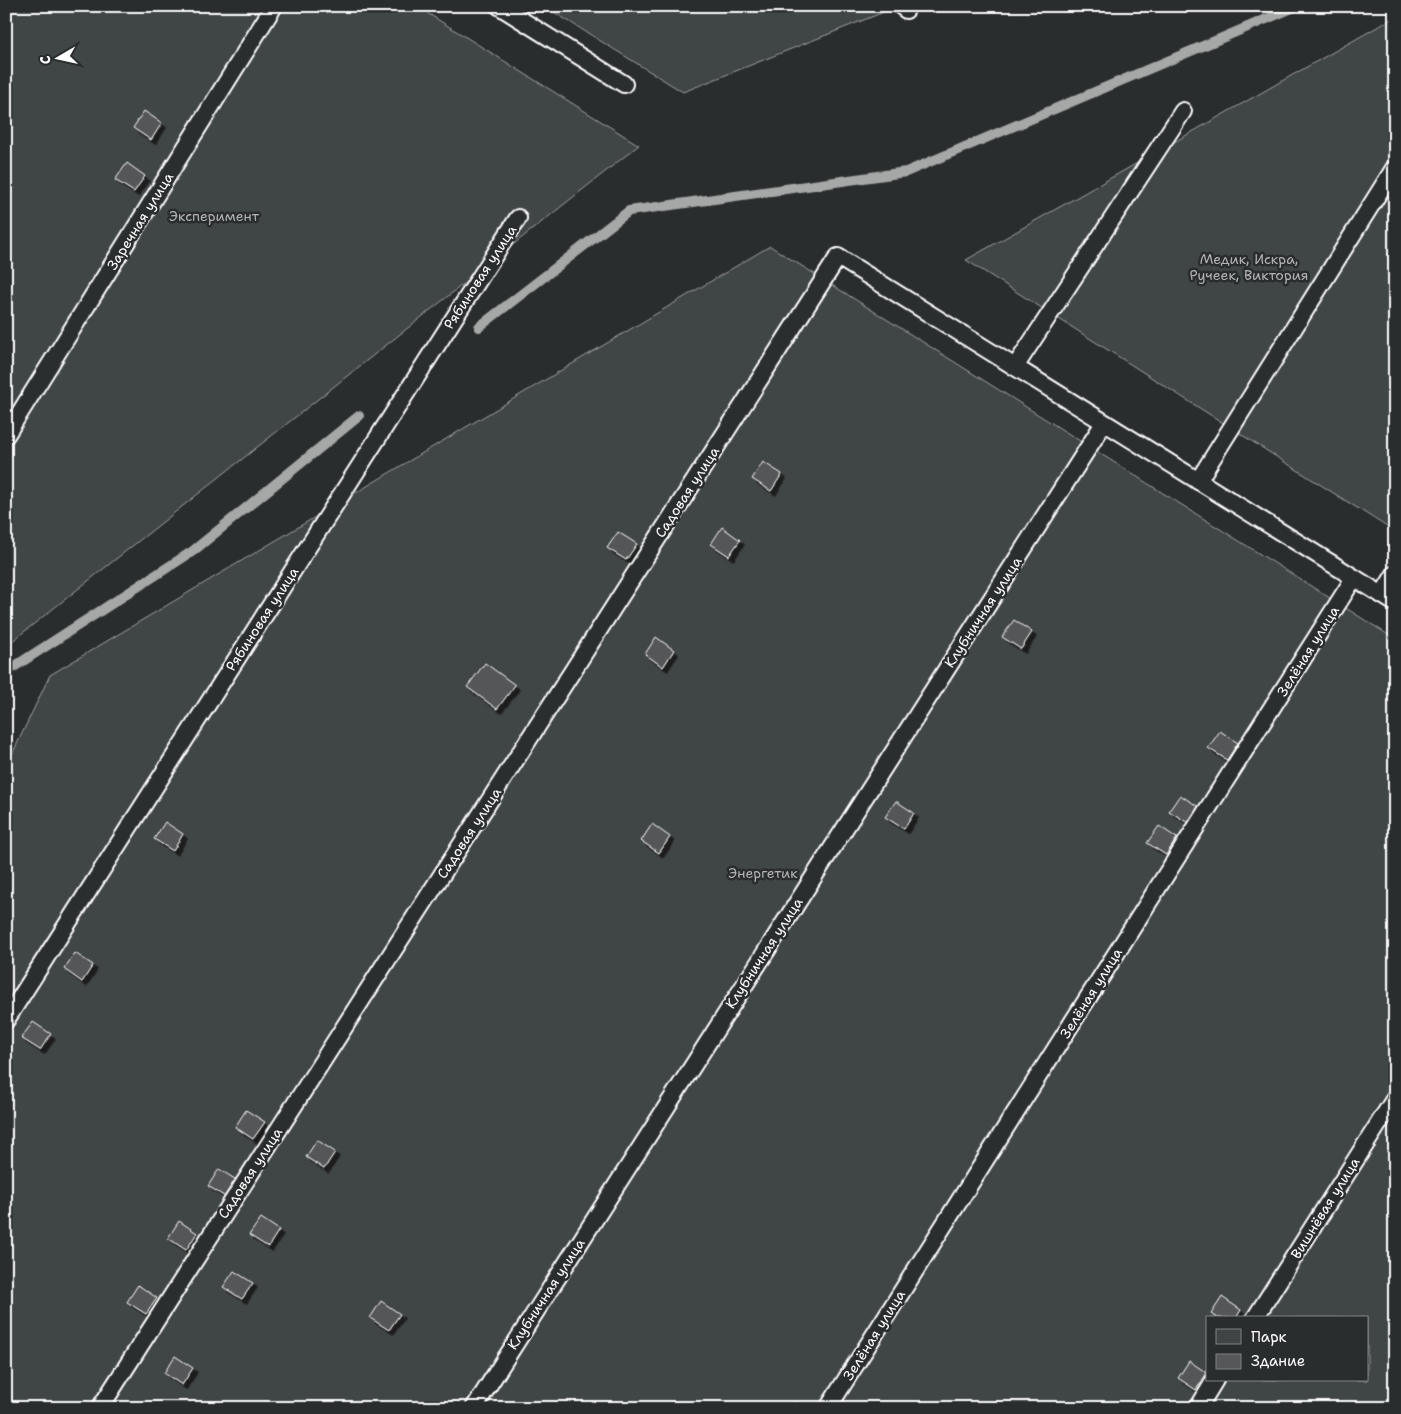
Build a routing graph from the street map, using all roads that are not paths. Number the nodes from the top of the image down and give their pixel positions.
1 (274, 6) edge
2 (499, 6) edge
3 (624, 84) dead end
4 (1183, 111) dead end
5 (1395, 167) edge
6 (518, 218) dead end
7 (1015, 367) junction
8 (1104, 423) junction
9 (6, 435) edge
10 (1198, 481) junction
11 (1395, 574) edge
12 (1354, 578) junction
13 (1388, 599) edge
14 (6, 1020) edge
15 (1395, 1098) edge
16 (1256, 1316) edge
17 (1214, 1382) edge
18 (100, 1408) edge
19 (474, 1408) edge
20 (828, 1408) edge
21 (1198, 1408) edge

1 - 9 lane, Заречная улица
2 - 3 lane
4 - 7 lane
5 - 10 lane
6 - 14 lane, Рябиновая улица
7 - 8 lane
7 - 18 lane, Садовая улица
8 - 10 lane
8 - 19 lane, Клубничная улица
10 - 12 lane
11 - 13 lane
12 - 13 lane
12 - 20 lane, Зелёная улица
15 - 16 lane, Вишнёвая улица
17 - 21 lane

